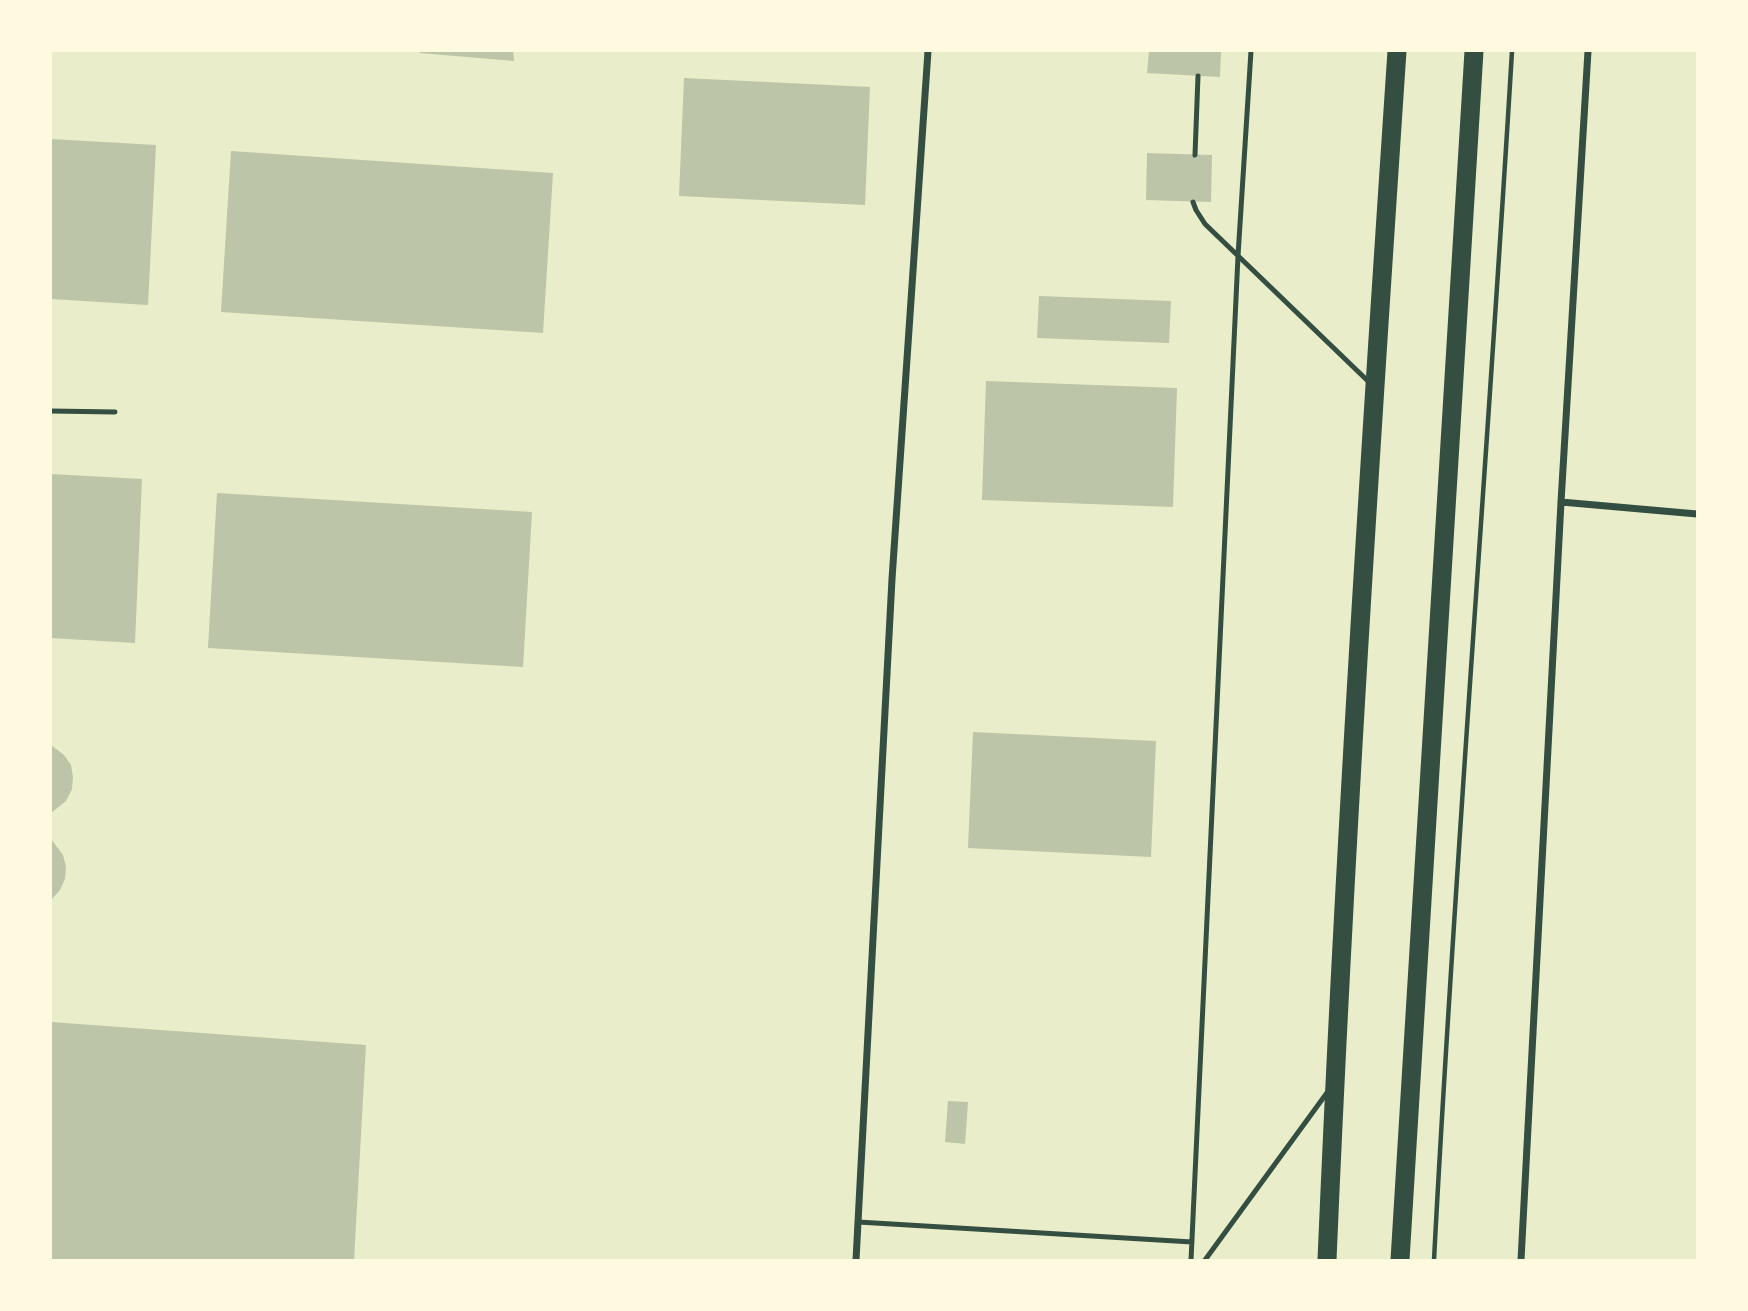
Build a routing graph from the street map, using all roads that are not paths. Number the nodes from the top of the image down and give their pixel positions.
1 (928, 51) edge
2 (1251, 51) edge
3 (1397, 51) edge
4 (1475, 51) edge
5 (1588, 51) edge
6 (1198, 76) dead end
7 (1195, 155) dead end
8 (1193, 202) dead end
9 (1238, 256) junction
10 (1375, 388) junction
11 (51, 411) edge
12 (115, 412) dead end
13 (1561, 502) junction
14 (1697, 514) edge
15 (1335, 1082) junction
16 (858, 1222) junction
17 (1192, 1242) junction
18 (856, 1260) edge
19 (1191, 1260) edge
20 (1205, 1260) edge
21 (1327, 1260) edge
22 (1400, 1260) edge
23 (1521, 1260) edge

1 - 16 street
2 - 9 lane
3 - 10 highway
4 - 22 highway
5 - 13 street
6 - 7 lane
8 - 9 lane
9 - 10 lane
9 - 17 lane
10 - 15 highway
11 - 12 lane
13 - 14 street
13 - 23 street
15 - 20 lane
15 - 21 highway
16 - 17 lane
16 - 18 street
17 - 19 lane

